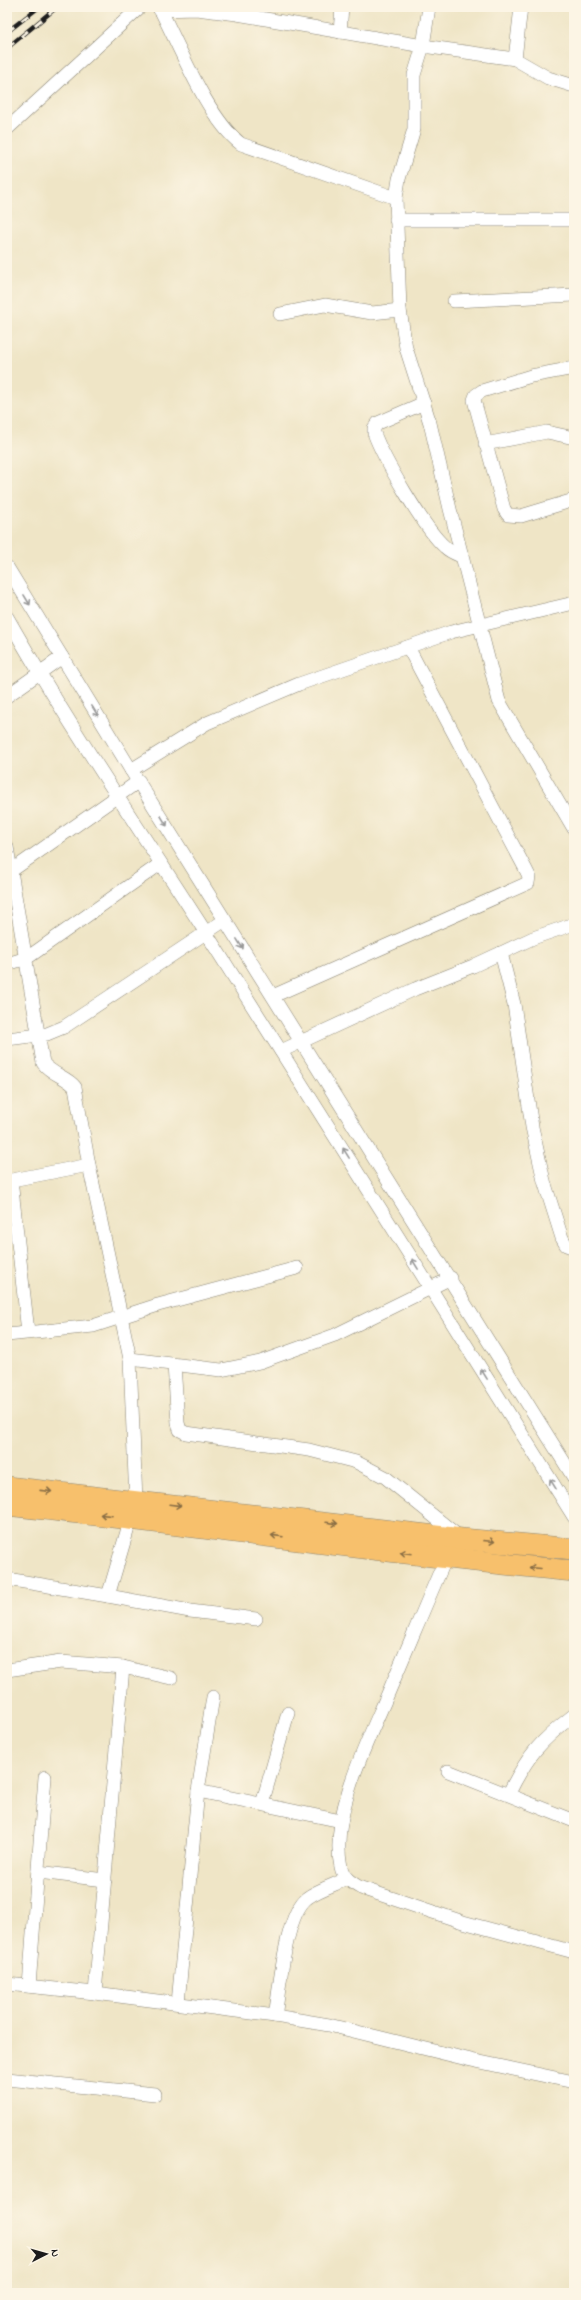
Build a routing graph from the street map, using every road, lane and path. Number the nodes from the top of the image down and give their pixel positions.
1 (140, 7) edge
2 (342, 7) edge
3 (429, 7) edge
4 (521, 7) edge
5 (160, 8) edge
6 (239, 10) edge
7 (340, 32) junction
8 (423, 46) junction
9 (515, 59) junction
10 (574, 86) edge
11 (7, 129) edge
12 (396, 198) junction
13 (396, 220) junction
14 (574, 220) edge
15 (574, 295) edge
16 (454, 301) dead end
17 (400, 310) junction
18 (280, 314) dead end
19 (574, 368) edge
20 (424, 403) junction
21 (574, 438) edge
22 (485, 444) junction
23 (574, 500) edge
24 (461, 556) junction
25 (7, 567) edge
26 (574, 603) edge
27 (7, 616) edge
28 (479, 625) junction
29 (408, 646) junction
30 (62, 657) junction
31 (39, 674) junction
32 (7, 696) edge
33 (131, 770) junction
34 (139, 781) junction
35 (117, 797) junction
36 (574, 829) edge
37 (7, 847) edge
38 (160, 864) junction
39 (11, 871) junction
40 (225, 920) junction
41 (574, 924) edge
42 (206, 933) junction
43 (501, 953) junction
44 (27, 958) junction
45 (7, 964) edge
46 (273, 996) junction
47 (38, 1036) junction
48 (7, 1039) edge
49 (300, 1041) junction
50 (281, 1051) junction
51 (89, 1165) junction
52 (9, 1180) edge
53 (574, 1248) edge
54 (297, 1268) dead end
55 (451, 1278) junction
56 (430, 1288) junction
57 (121, 1318) junction
58 (28, 1332) junction
59 (7, 1335) edge
60 (130, 1359) junction
61 (174, 1365) junction
62 (574, 1478) edge
63 (7, 1487) edge
64 (7, 1505) edge
65 (133, 1509) junction
66 (574, 1517) edge
67 (462, 1539) junction
68 (574, 1549) edge
69 (446, 1558) junction
70 (574, 1571) edge
71 (7, 1579) edge
72 (108, 1596) junction
73 (256, 1619) dead end
74 (123, 1667) junction
75 (7, 1670) edge
76 (172, 1678) dead end
77 (213, 1698) dead end
78 (288, 1713) dead end
79 (574, 1715) edge
80 (448, 1770) dead end
81 (45, 1777) dead end
82 (198, 1791) junction
83 (508, 1793) junction
84 (262, 1804) junction
85 (341, 1821) junction
86 (574, 1821) edge
87 (38, 1872) junction
88 (347, 1879) junction
89 (105, 1880) junction
90 (574, 1952) edge
91 (7, 1984) edge
92 (29, 1986) junction
93 (95, 1993) junction
94 (178, 2004) junction
95 (275, 2016) junction
96 (7, 2079) edge
97 (574, 2082) edge
98 (155, 2094) dead end

1 - 11 street
2 - 7 street
3 - 8 street
4 - 9 street
5 - 6 street
5 - 12 street
6 - 7 street
7 - 8 street
8 - 9 street
8 - 12 street
9 - 10 street
12 - 13 street
13 - 14 street
13 - 17 street
15 - 16 street
17 - 18 street
17 - 20 street
19 - 22 street
20 - 24 street
20 - 24 street
21 - 22 street
22 - 23 street
24 - 28 street
25 -> 30 street
26 - 28 street
27 - 31 street
28 - 29 street
28 - 36 street
29 - 33 street
29 - 46 street
30 - 31 street
30 -> 33 street
31 - 32 street
31 - 35 street
33 - 34 street
34 - 35 street
34 -> 40 street
35 - 38 street
35 - 39 street
37 - 39 street
38 - 42 street
38 - 44 street
39 - 44 street
40 - 42 street
40 -> 46 street
41 - 43 street
42 - 47 street
42 - 50 street
43 - 49 street
43 - 53 street
44 - 45 street
44 - 47 street
46 - 49 street
47 - 48 street
47 - 51 street
49 - 50 street
49 - 55 street
56 -> 50 street
51 - 52 street
51 - 57 street
52 - 58 street
54 - 57 street
55 - 56 street
55 - 62 street
56 - 61 street
66 -> 56 street
57 - 58 street
57 - 60 street
58 - 59 street
60 - 61 street
60 - 65 street
61 - 67 street
63 -> 65 highway
65 -> 64 highway
65 -> 67 highway
69 -> 65 highway
65 - 72 street
67 -> 68 highway
70 -> 69 highway
69 - 85 street
71 - 72 street
72 - 73 street
74 - 75 street
74 - 76 street
74 - 89 street
77 - 82 street
78 - 84 street
79 - 83 street
80 - 83 street
81 - 87 street
82 - 84 street
82 - 94 street
83 - 86 street
84 - 85 street
85 - 88 street
87 - 89 street
87 - 92 street
88 - 90 street
88 - 95 street
89 - 93 street
91 - 92 street
92 - 93 street
93 - 94 street
94 - 95 street
95 - 97 street
96 - 98 street

